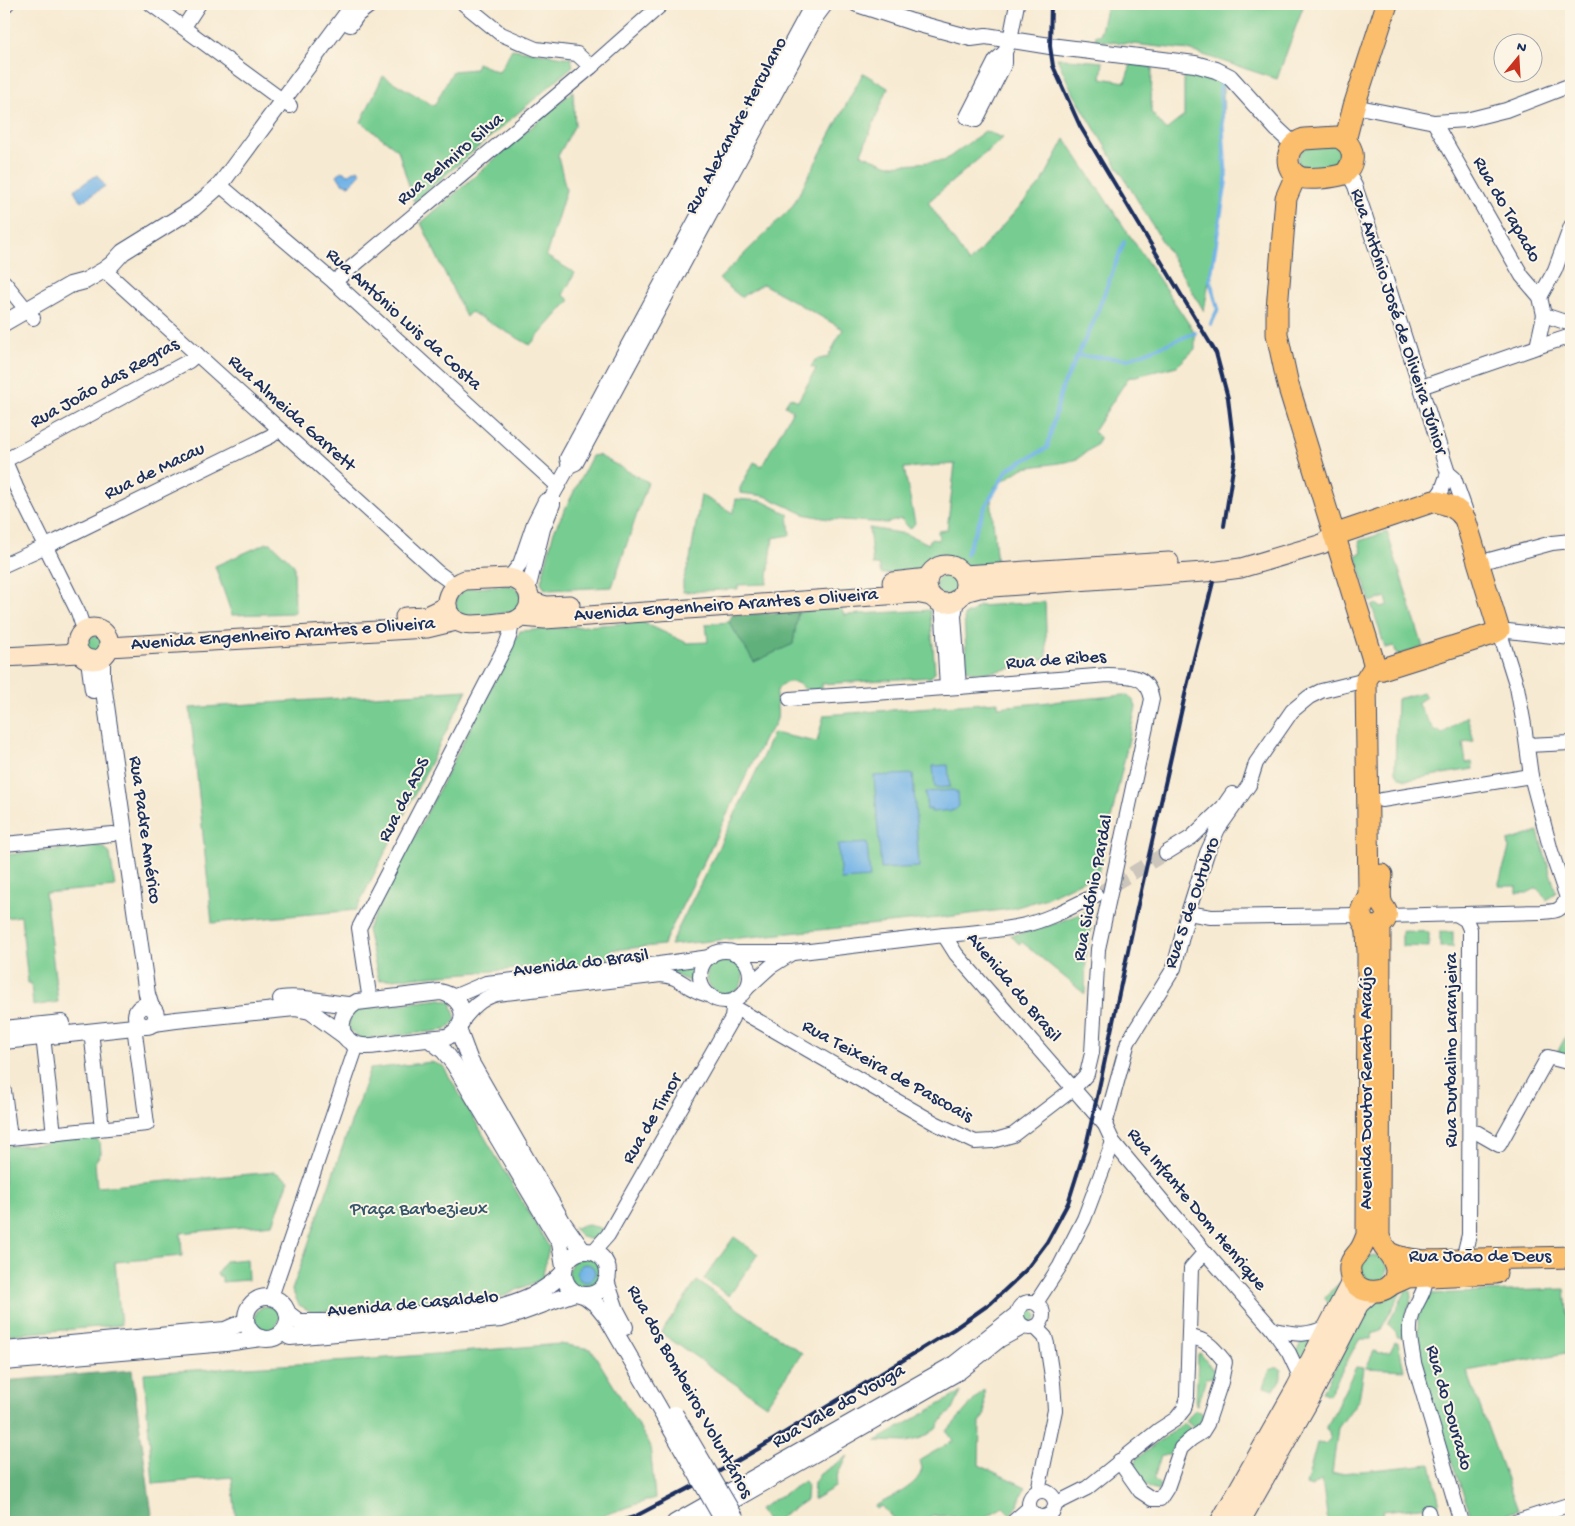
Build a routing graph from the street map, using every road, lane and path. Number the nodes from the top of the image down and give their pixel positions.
1 (7, 4) edge
2 (151, 4) edge
3 (199, 4) edge
4 (354, 4) edge
5 (370, 4) edge
6 (464, 4) edge
7 (662, 4) edge
8 (814, 4) edge
9 (826, 4) edge
10 (857, 4) edge
11 (887, 4) edge
12 (1017, 4) edge
13 (1387, 4) edge
14 (4, 6) edge
15 (184, 27) junction
16 (986, 36) junction
17 (1007, 46) junction
18 (591, 67) junction
19 (1571, 85) edge
20 (287, 103) junction
21 (1354, 106) junction
22 (1434, 122) junction
23 (1345, 141) junction
24 (1293, 144) junction
25 (1347, 171) junction
26 (1296, 175) junction
27 (224, 188) junction
28 (1571, 226) edge
29 (678, 264) junction
30 (108, 267) junction
31 (4, 282) edge
32 (334, 282) junction
33 (1540, 297) junction
34 (30, 314) junction
35 (1544, 315) junction
36 (4, 323) edge
37 (1571, 324) edge
38 (4, 336) edge
39 (1571, 336) edge
40 (1537, 347) junction
41 (197, 354) junction
42 (1421, 387) junction
43 (280, 429) junction
44 (4, 460) edge
45 (1448, 473) junction
46 (555, 491) junction
47 (1434, 501) junction
48 (1464, 519) junction
49 (1334, 535) junction
50 (1571, 541) edge
51 (46, 546) junction
52 (1478, 563) junction
53 (4, 565) edge
54 (510, 578) junction
55 (454, 586) junction
56 (947, 591) junction
57 (523, 608) junction
58 (452, 614) junction
59 (1499, 630) junction
60 (1571, 638) edge
61 (4, 646) edge
62 (92, 646) junction
63 (4, 657) edge
64 (1374, 672) junction
65 (953, 688) junction
66 (1150, 690) joint
67 (790, 699) dead end
68 (1571, 743) edge
69 (1527, 745) junction
70 (1256, 763) junction
71 (1531, 776) junction
72 (1382, 800) junction
73 (118, 833) junction
74 (4, 844) edge
75 (1166, 853) tunnel mouth
76 (1096, 895) tunnel mouth
77 (1188, 913) junction
78 (1373, 915) junction
79 (1458, 915) junction
80 (944, 934) junction
81 (734, 953) junction
82 (793, 953) junction
83 (710, 957) junction
84 (747, 988) junction
85 (711, 996) junction
86 (453, 997) junction
87 (370, 1001) junction
88 (734, 1003) junction
89 (351, 1005) junction
90 (145, 1017) junction
91 (460, 1025) junction
92 (4, 1029) edge
93 (92, 1031) junction
94 (43, 1036) junction
95 (429, 1039) junction
96 (4, 1041) edge
97 (351, 1041) junction
98 (1571, 1063) edge
99 (1073, 1089) junction
100 (4, 1091) edge
101 (1094, 1112) joint
102 (1106, 1125) junction
103 (102, 1128) junction
104 (1471, 1132) junction
105 (54, 1134) junction
106 (1113, 1142) junction
107 (1360, 1250) junction
108 (1387, 1251) junction
109 (588, 1252) junction
110 (1205, 1252) junction
111 (1571, 1257) edge
112 (1459, 1260) junction
113 (564, 1270) junction
114 (1571, 1270) edge
115 (1351, 1276) junction
116 (1426, 1276) junction
117 (606, 1281) junction
118 (1381, 1289) junction
119 (579, 1294) junction
120 (271, 1297) junction
121 (1036, 1303) junction
122 (287, 1313) junction
123 (1016, 1314) junction
124 (246, 1320) junction
125 (1029, 1327) junction
126 (1327, 1327) junction
127 (1273, 1330) junction
128 (283, 1332) junction
129 (1189, 1337) junction
130 (261, 1338) junction
131 (4, 1350) edge
132 (4, 1362) edge
133 (1300, 1379) junction
134 (670, 1417) junction
135 (1119, 1461) junction
136 (1038, 1491) junction
137 (1055, 1504) junction
138 (1571, 1504) edge
139 (1029, 1508) junction
140 (1039, 1520) edge
141 (674, 1522) edge
142 (697, 1522) edge
143 (724, 1522) edge
144 (738, 1522) edge
145 (1012, 1522) edge
146 (1220, 1522) edge
147 (1240, 1522) edge
148 (1461, 1522) edge
149 (1516, 1522) edge

1 - 14 street
2 - 15 street
3 - 15 street
4 - 20 street
5 - 20 street
6 - 18 street
7 - 18 street, Rua Belmiro Silva
8 - 29 street, Rua Alexandre Herculano
9 - 29 street, Rua Alexandre Herculano
10 - 16 street
11 - 16 street
12 - 17 street
13 - 21 main road
15 - 20 street
16 - 17 street
17 - 24 street
18 - 32 street, Rua Belmiro Silva
19 - 22 street
20 - 27 street
21 - 22 street
21 - 23 main road
22 - 33 street, Rua do Tapado
23 - 24 main road
23 - 25 main road, Rua António José de Oliveira Júnior
24 - 26 main road
25 - 26 main road, Rua António José de Oliveira Júnior
25 - 42 street, Rua António José de Oliveira Júnior
26 - 49 main road, Avenida Doutor Renato Araújo
27 - 30 street
27 - 32 street, Rua António Luis da Costa
28 - 33 street
29 - 46 street, Rua Alexandre Herculano
30 - 34 street
30 - 41 street, Rua Almeida Garrett
31 - 34 street
32 - 46 street, Rua António Luis da Costa
33 - 35 street, Rua do Tapado
34 - 36 street
34 - 38 street
35 - 37 street
35 - 40 street
39 - 40 street
40 - 42 street
41 - 43 street, Rua Almeida Garrett
41 - 44 street, Rua João das Regras
42 - 45 street, Rua António José de Oliveira Júnior
43 - 51 street, Rua de Macau
43 - 55 street, Rua Almeida Garrett
44 - 51 street, Rua Padre Américo
45 - 47 street, Rua António José de Oliveira Júnior
45 - 48 street, Rua António José de Oliveira Júnior
46 - 54 street, Rua Alexandre Herculano
46 - 57 street, Rua Alexandre Herculano
47 - 48 main road
47 - 49 main road, Avenida Engenheiro Arantes e Oliveira
48 - 52 main road, Rua António José de Oliveira Júnior
49 - 56 main road, Avenida Engenheiro Arantes e Oliveira
49 - 64 main road, Avenida Doutor Renato Araújo
50 - 52 street
51 - 53 street, Rua de Macau
51 - 62 street, Rua Padre Américo
52 - 59 main road, Rua António José de Oliveira Júnior
54 - 55 main road
54 - 57 main road, Avenida Engenheiro Arantes e Oliveira
55 - 58 main road, Avenida Engenheiro Arantes e Oliveira
56 - 57 main road, Avenida Engenheiro Arantes e Oliveira
56 - 65 street
57 - 58 main road, Avenida Engenheiro Arantes e Oliveira
57 - 87 street, Rua da ADS
58 - 62 main road, Avenida Engenheiro Arantes e Oliveira
59 - 60 street, Rua 5 de Outubro
59 - 64 main road, Rua 5 de Outubro
59 - 69 street, Rua António José de Oliveira Júnior
61 - 62 main road, Avenida Engenheiro Arantes e Oliveira
62 - 63 main road, Avenida Engenheiro Arantes e Oliveira
62 - 73 street, Rua Padre Américo
64 - 70 street, Rua 5 de Outubro
64 - 72 main road, Avenida Doutor Renato Araújo
64 - 78 main road, Avenida Doutor Renato Araújo
65 - 66 street, Rua de Ribes
65 - 67 street, Rua de Ribes
66 - 99 street, Rua Sidónio Pardal
68 - 69 street
69 - 71 street, Rua António José de Oliveira Júnior
70 - 75 street
70 - 77 street, Rua 5 de Outubro
71 - 72 street
71 - 79 street, Rua António José de Oliveira Júnior
72 - 78 main road, Avenida Doutor Renato Araújo
73 - 74 street
73 - 90 street, Rua Padre Américo
76 - 80 street
77 - 78 street
77 - 102 street, Rua 5 de Outubro
78 - 79 street
78 - 107 main road, Avenida Doutor Renato Araújo
78 - 108 main road, Avenida Doutor Renato Araújo
79 - 104 street, Rua Durbalino Laranjeira
80 - 82 street, Avenida do Brasil
80 - 99 street, Avenida do Brasil
81 - 82 street, Avenida do Brasil
81 - 83 street, Avenida do Brasil
81 - 84 street
82 - 84 street, Avenida do Brasil
83 - 85 street
83 - 86 street, Avenida do Brasil
84 - 88 street, Avenida do Brasil
85 - 88 street, Avenida do Brasil
85 - 91 street, Avenida do Brasil
86 - 87 street
86 - 91 street
87 - 89 street
88 - 99 street, Rua Teixeira de Pascoais
88 - 109 street, Rua de Timor
89 - 90 street
89 - 97 street
90 - 92 street
90 - 93 street
90 - 97 street
90 - 103 street
91 - 95 street, Avenida do Brasil
91 - 109 street, Rua dos Bombeiros Voluntários
93 - 94 street
93 - 103 street
94 - 96 street
94 - 105 street
95 - 97 street, Avenida do Brasil
95 - 113 street, Rua dos Bombeiros Voluntários
97 - 120 street
98 - 104 street
99 - 101 street, Avenida do Brasil
100 - 105 street
101 - 102 street, Rua Infante Dom Henrique
102 - 106 street, Rua Infante Dom Henrique
103 - 105 street
104 - 112 street, Rua Durbalino Laranjeira
106 - 110 street, Rua Infante Dom Henrique
106 - 121 street
107 - 108 main road
107 - 115 main road, Avenida Doutor Renato Araújo
108 - 112 main road, Rua João de Deus
108 - 118 main road, Avenida Doutor Renato Araújo
109 - 113 street
109 - 117 street, Rua dos Bombeiros Voluntários
110 - 127 street, Rua Infante Dom Henrique
110 - 129 street
111 - 112 main road, Rua João de Deus
113 - 119 street, Rua dos Bombeiros Voluntários
113 - 122 street, Avenida de Casaldelo
114 - 116 main road, Rua João de Deus
115 - 118 main road
115 - 126 main road, Avenida Doutor Renato Araújo
116 - 118 main road, Rua João de Deus
116 - 148 street, Rua do Dourado
117 - 119 street, Rua dos Bombeiros Voluntários
117 - 134 street, Rua dos Bombeiros Voluntários
118 - 147 main road
119 - 128 street, Avenida de Casaldelo
119 - 134 street, Rua dos Bombeiros Voluntários
120 - 122 street, Avenida de Casaldelo
120 - 124 street
121 - 123 street, Rua Vale do Vouga
121 - 125 street
122 - 128 street
123 - 125 street
123 - 141 street, Rua Vale do Vouga
124 - 130 street
124 - 131 street
125 - 136 street
125 - 142 street, Rua Vale do Vouga
126 - 127 street
126 - 133 main road, Avenida Doutor Renato Araújo
127 - 133 street, Rua Infante Dom Henrique
128 - 130 street, Avenida de Casaldelo
129 - 135 street
129 - 135 street
130 - 132 street, Avenida de Casaldelo
133 - 146 main road, Avenida Doutor Renato Araújo
134 - 143 street, Rua dos Bombeiros Voluntários, bridge
134 - 144 street, Rua dos Bombeiros Voluntários, bridge
135 - 137 street
136 - 137 street
136 - 139 street
137 - 140 street
138 - 149 street
139 - 140 street
139 - 145 street

